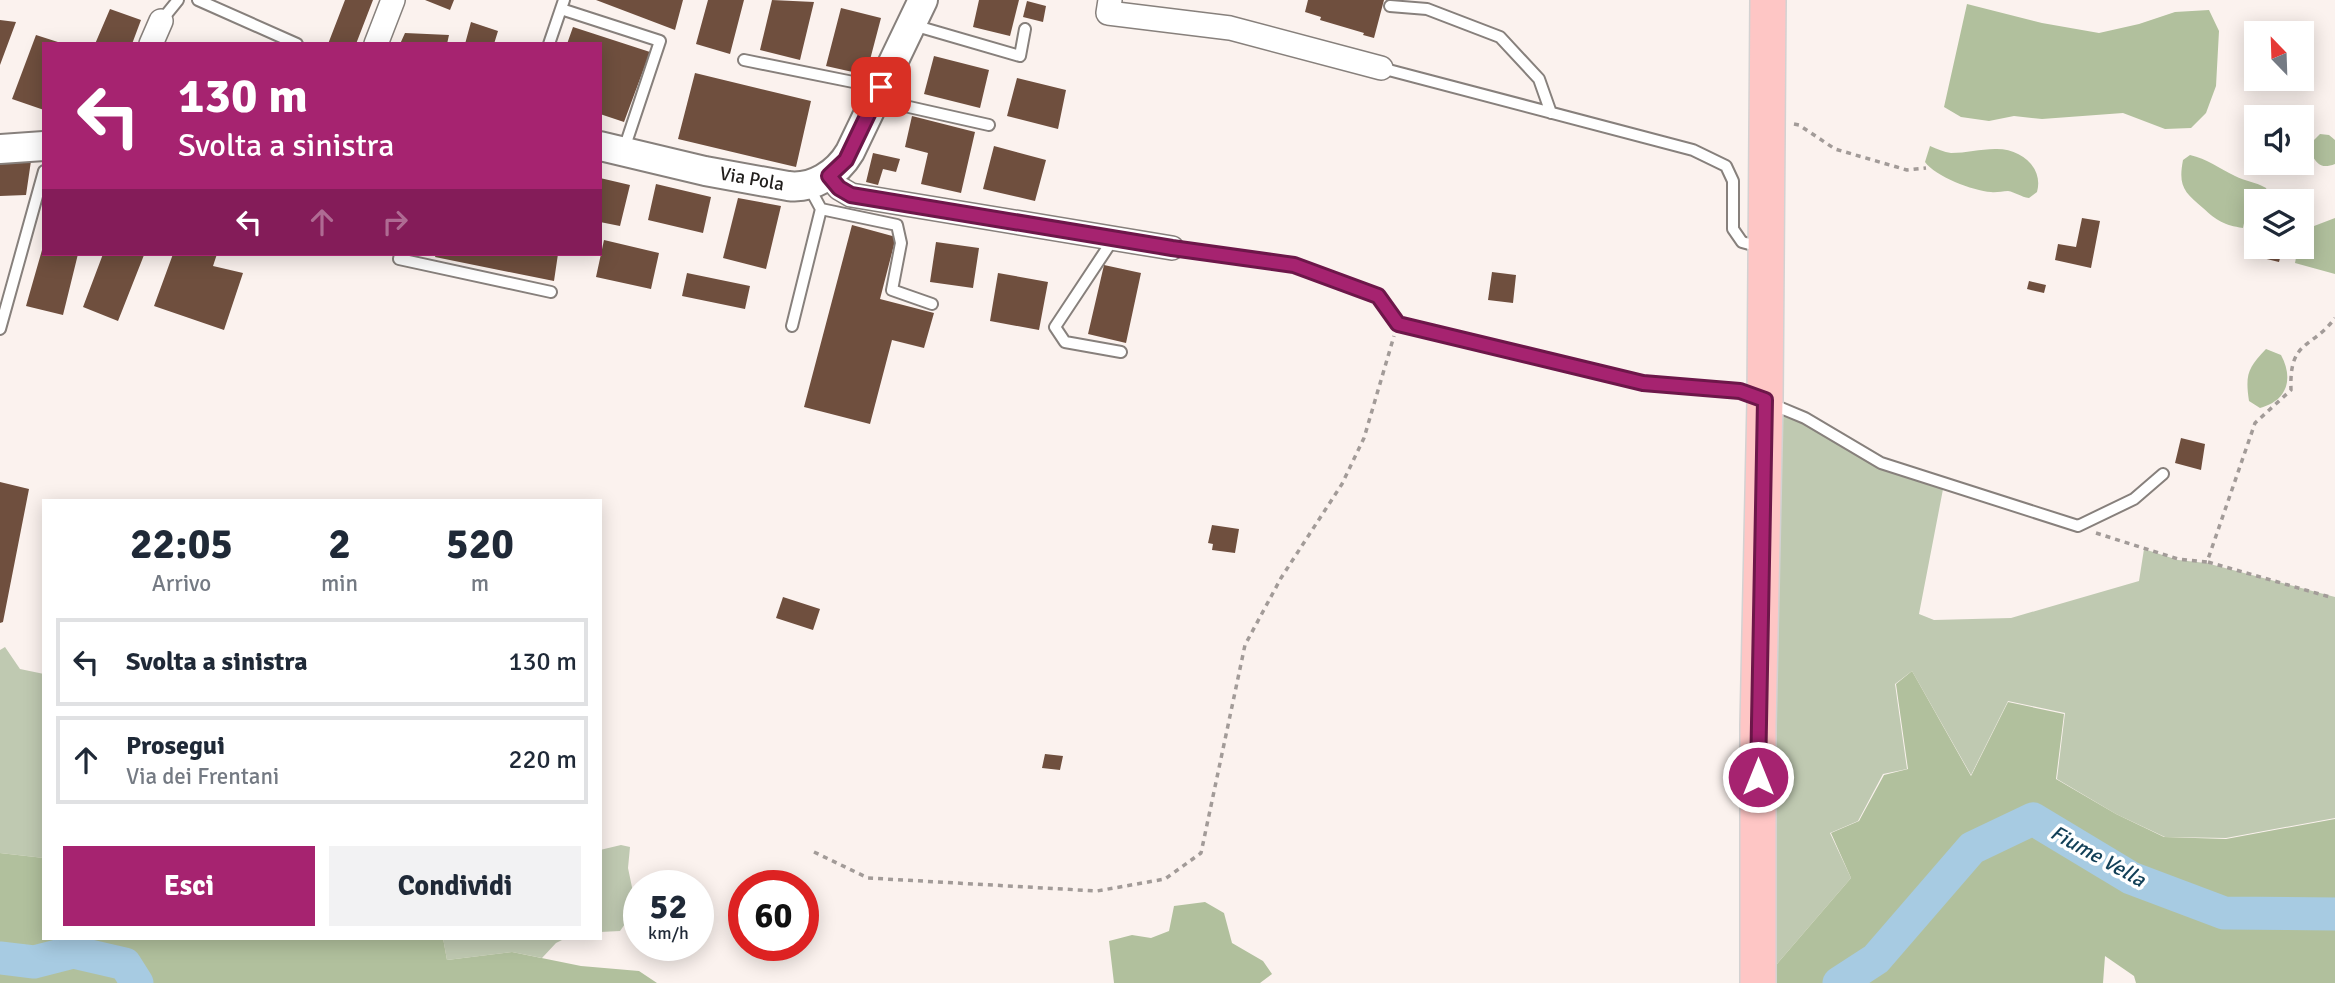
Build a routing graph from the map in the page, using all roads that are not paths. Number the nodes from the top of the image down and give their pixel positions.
1 (178, 0) edge
2 (198, 0) edge
3 (393, 0) edge
4 (1110, 0) edge
5 (1768, 0) edge
6 (563, 5) edge
7 (1390, 6) dead end
8 (917, 12) edge
9 (161, 21) joint
10 (1025, 29) dead end
11 (152, 42) edge
12 (292, 42) edge
13 (377, 42) edge
14 (550, 42) edge
15 (744, 60) dead end
16 (1381, 68) joint
17 (878, 93) junction
18 (1551, 113) junction
19 (989, 125) dead end
20 (42, 146) edge
21 (0, 149) edge
22 (611, 149) edge
23 (42, 177) edge
24 (819, 190) junction
25 (1114, 238) junction
26 (1172, 248) joint
27 (1766, 248) junction
28 (400, 256) edge
29 (551, 292) dead end
30 (932, 304) dead end
31 (792, 326) dead end
32 (0, 328) edge
33 (1121, 352) dead end
34 (1765, 400) junction
35 (2163, 474) dead end
36 (1758, 983) edge

1 - 9 lane
2 - 12 lane
3 - 13 street
4 - 16 street
5 - 27 main road
6 - 14 lane
6 - 22 lane
7 - 18 lane
8 - 10 lane
8 - 17 street
9 - 11 street
15 - 17 lane
16 - 18 lane
17 - 19 lane
17 - 24 street
18 - 27 lane
20 - 21 street
22 - 24 street, Via Pola
23 - 32 lane
24 - 25 street
24 - 30 lane
24 - 31 lane
25 - 26 street
25 - 33 lane
26 - 34 lane
27 - 34 main road
28 - 29 lane
34 - 35 lane
34 - 36 main road

